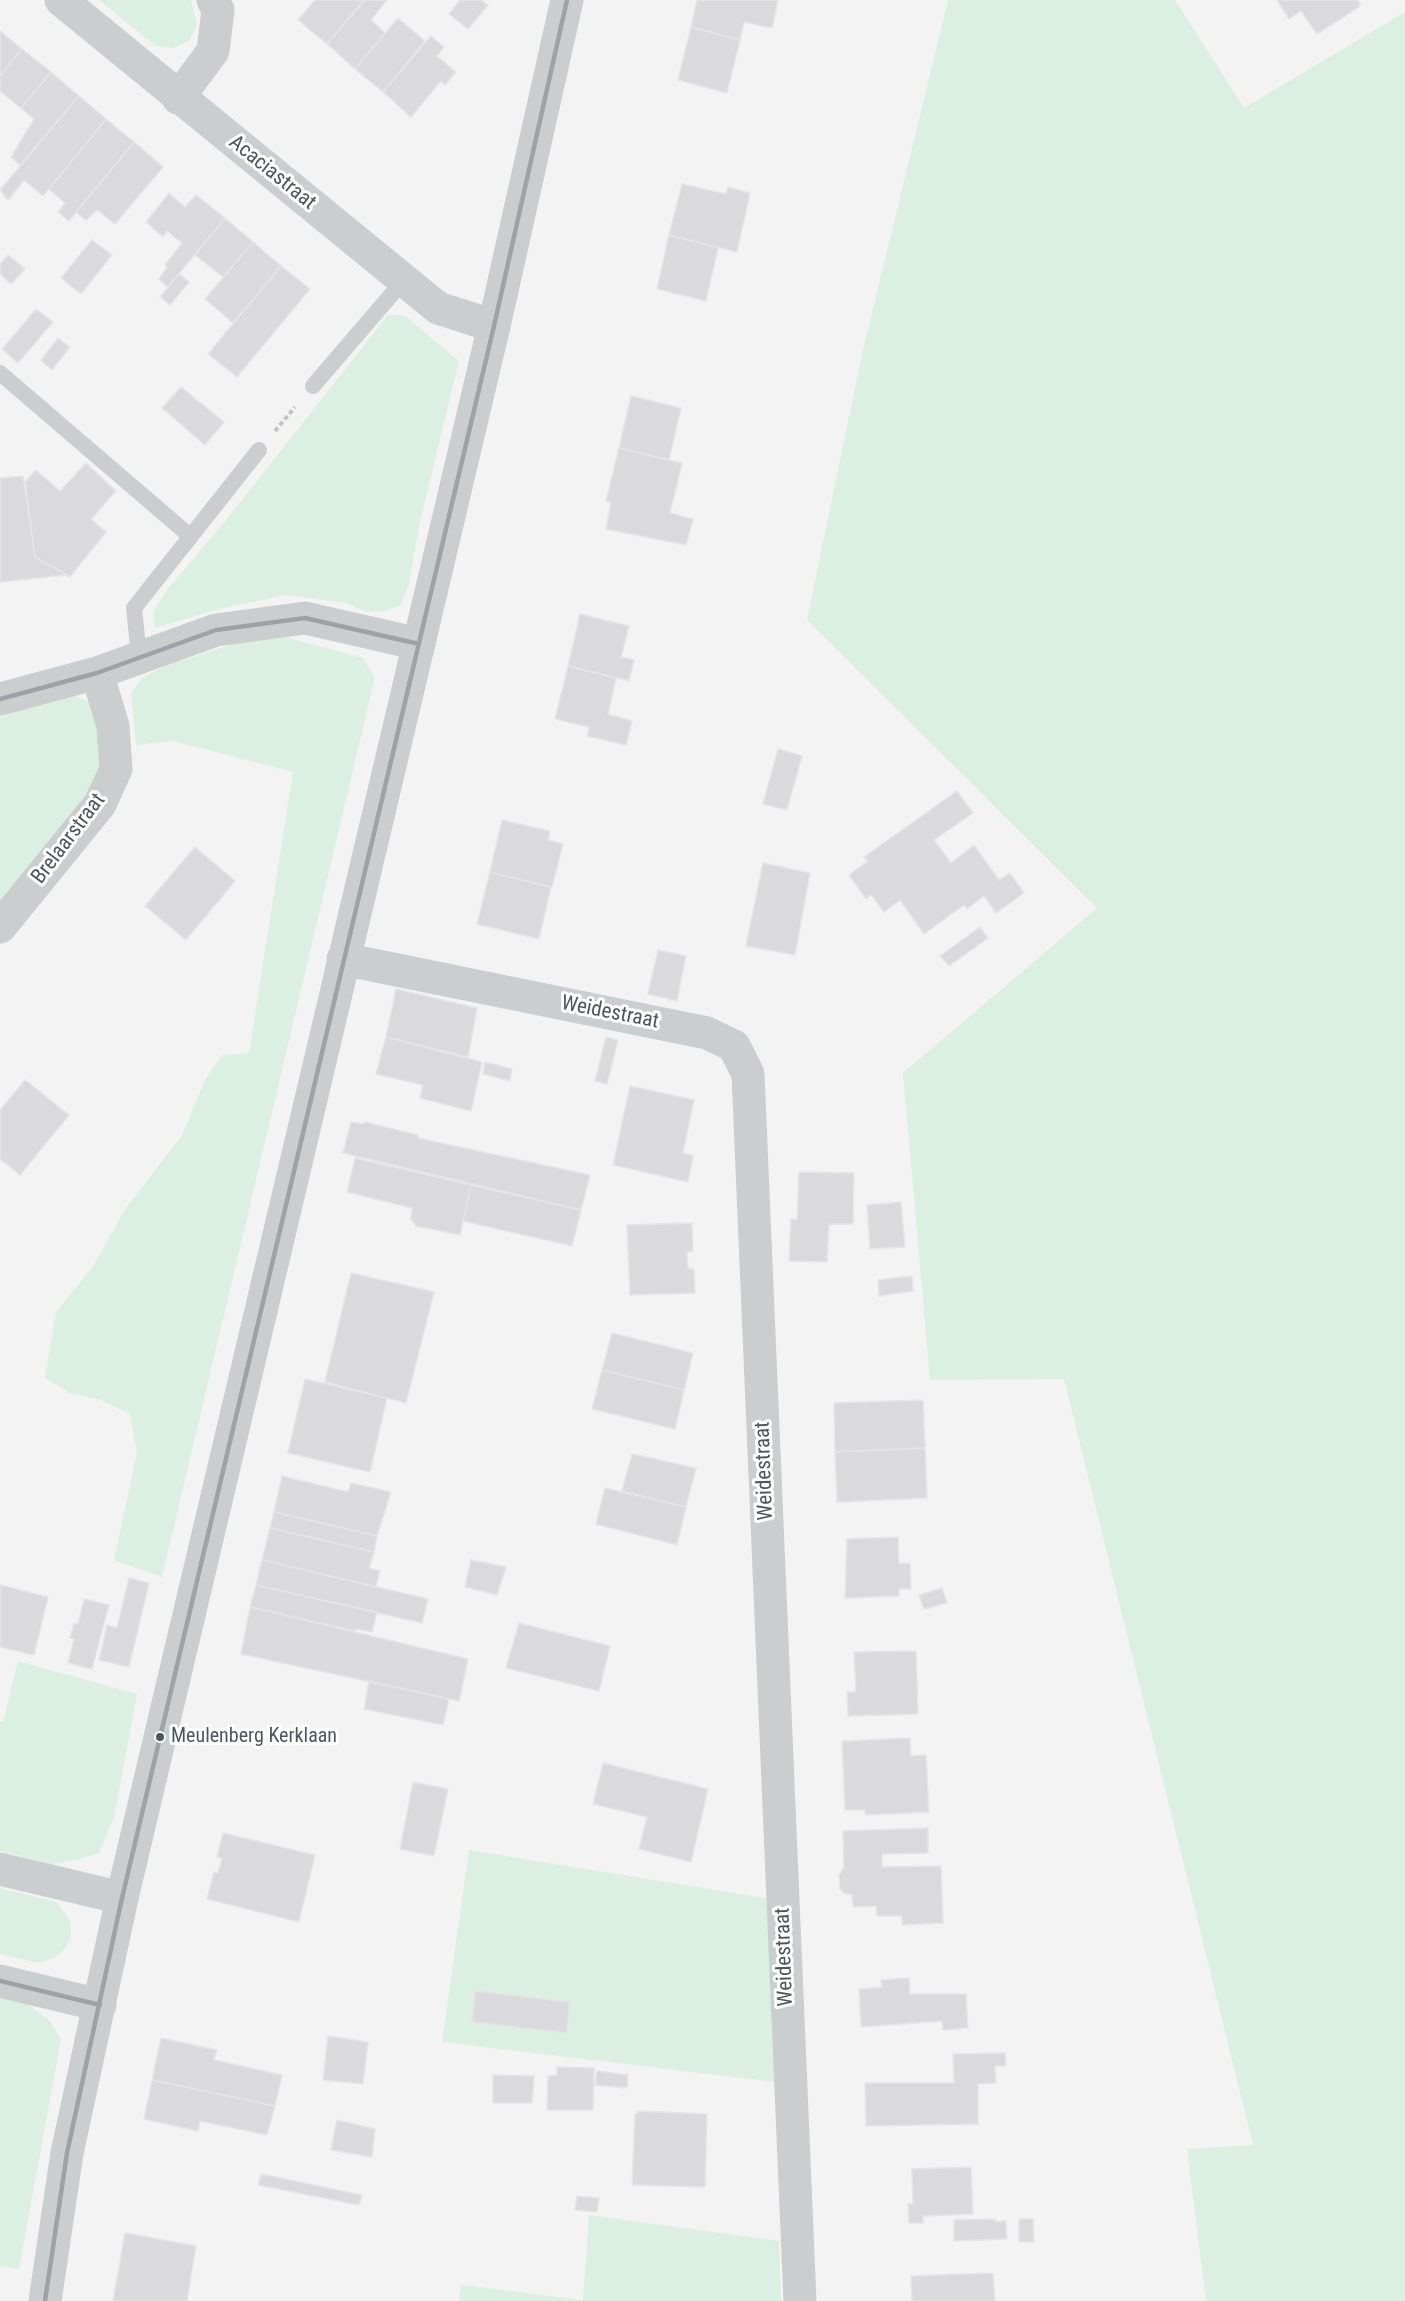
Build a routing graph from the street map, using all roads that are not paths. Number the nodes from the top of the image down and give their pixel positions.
1 (61, 0) edge
2 (213, 0) edge
3 (567, 0) edge
4 (178, 98) junction
5 (404, 280) junction
6 (494, 326) junction
7 (0, 374) edge
8 (314, 386) road end
9 (259, 450) road end
10 (190, 536) junction
11 (419, 644) junction
12 (139, 657) junction
13 (97, 673) junction
14 (0, 699) edge
15 (0, 927) edge
16 (343, 959) junction
17 (0, 1869) edge
18 (122, 1898) junction
19 (0, 1981) edge
20 (100, 2005) junction
21 (45, 2301) edge
22 (800, 2301) edge

1 - 4 street, Acaciastraat
2 - 4 street
3 - 6 street
4 - 5 street, Acaciastraat
5 - 6 street, Acaciastraat
5 - 8 lane
6 - 11 street
7 - 10 lane
9 - 10 lane
10 - 12 lane
11 - 12 street
11 - 16 street
12 - 13 street
13 - 14 street
13 - 15 street, Brelaarstraat
16 - 18 street
16 - 22 street, Weidestraat
17 - 18 street
18 - 20 street
19 - 20 street
20 - 21 street

